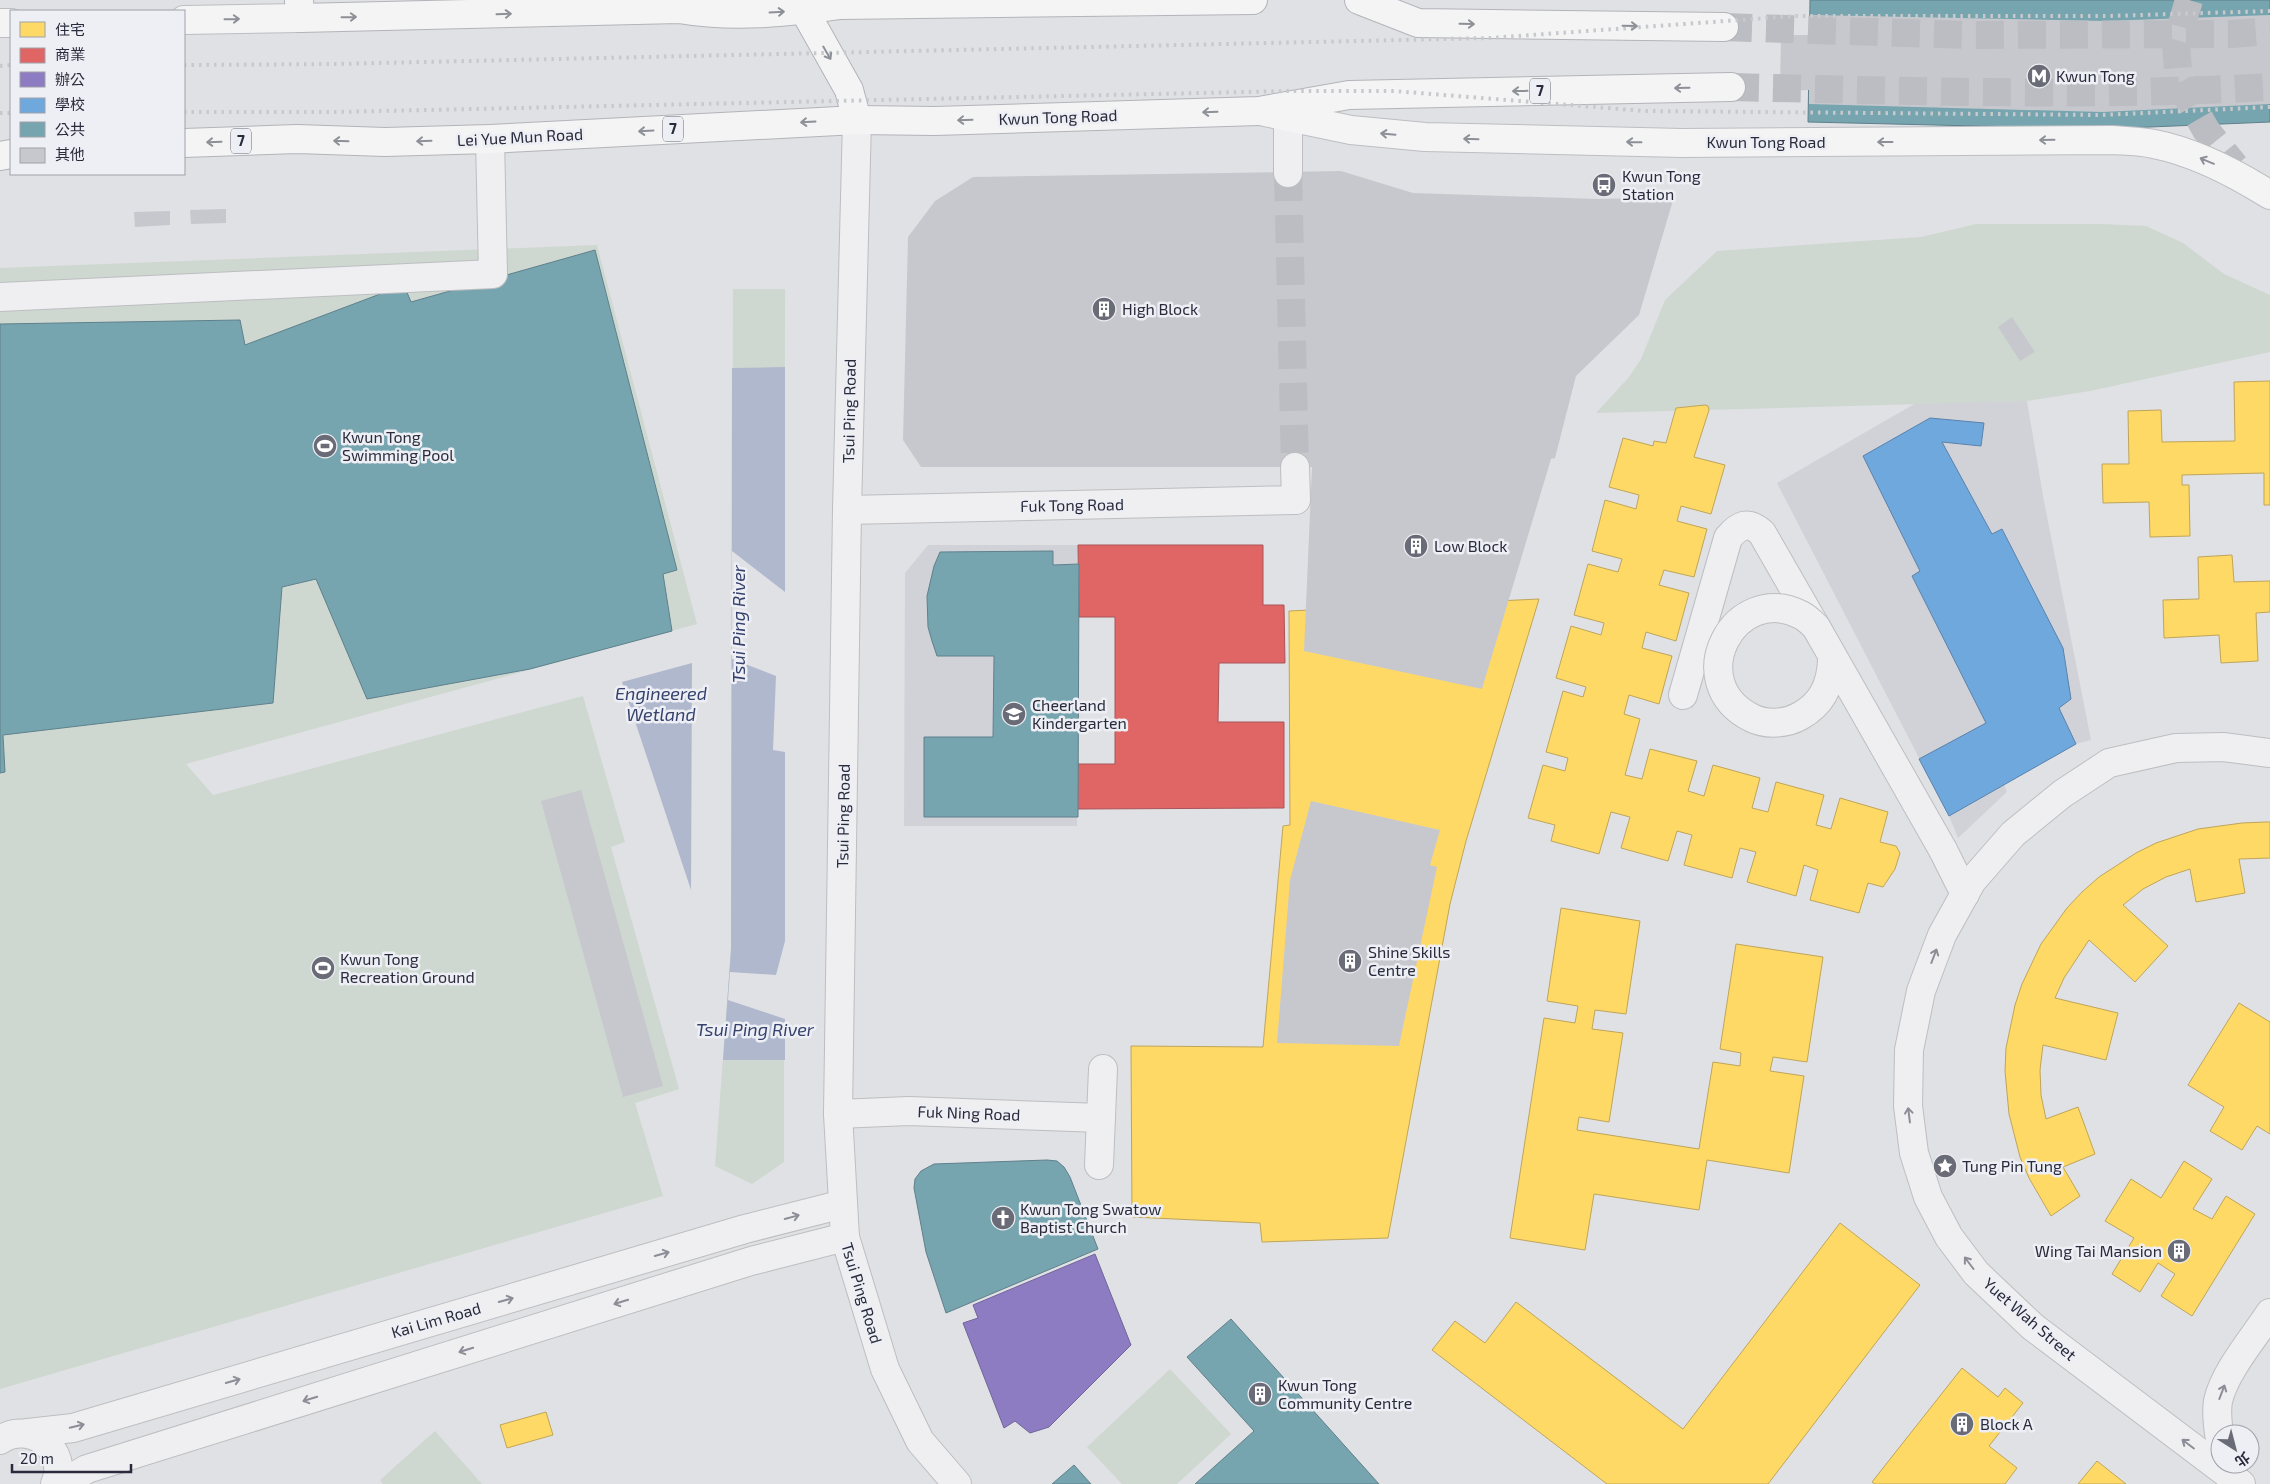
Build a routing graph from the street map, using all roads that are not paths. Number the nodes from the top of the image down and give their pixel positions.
1 (1253, 0) edge
2 (1359, 0) edge
3 (1099, 1) edge
4 (450, 8) edge
5 (300, 9) edge
6 (804, 10) junction
7 (185, 20) edge
8 (1724, 27) tunnel mouth
9 (1731, 87) tunnel mouth
10 (1259, 111) junction
11 (1288, 116) junction
12 (857, 120) junction
13 (490, 139) junction
14 (185, 143) edge
15 (2235, 166) tunnel mouth
16 (1288, 173) tunnel mouth
17 (2268, 194) edge
18 (0, 297) edge
19 (1295, 467) tunnel mouth
20 (847, 510) junction
21 (1683, 695) dead end
22 (2270, 754) edge
23 (1965, 894) junction
24 (1103, 1069) dead end
25 (838, 1114) junction
26 (1101, 1118) junction
27 (1099, 1165) dead end
28 (843, 1204) junction
29 (845, 1237) junction
30 (2270, 1313) edge
31 (2217, 1424) edge
32 (28, 1433) junction
33 (0, 1440) edge
34 (2235, 1476) edge
35 (55, 1484) edge
36 (61, 1484) edge
37 (957, 1484) edge

1 - 3 main road
2 -> 8 main road
3 - 6 main road
5 -> 4 main road
4 -> 6 main road
7 -> 5 main road
6 -> 12 main road
9 -> 10 main road, Kwun Tong Road / 7
10 - 11 main road, Kwun Tong Road
10 -> 12 main road, Kwun Tong Road / 7
11 - 16 street
17 -> 11 main road, Kwun Tong Road
12 -> 13 main road, Lei Yue Mun Road / 7
12 - 20 street, Tsui Ping Road
13 -> 14 main road, Lei Yue Mun Road / 7
13 - 18 street
15 - 17 main road, Kwun Tong Road
19 - 20 street, Fuk Tong Road
20 - 25 street, Tsui Ping Road
21 - 23 street, bridge
22 - 23 street, Yuet Wah Street
34 -> 23 street, Yuet Wah Street
24 - 26 street
25 - 26 street, Fuk Ning Road
25 - 28 street, Tsui Ping Road
26 - 27 street
28 - 29 street, Tsui Ping Road
32 -> 28 street, Kai Lim Road
29 -> 36 street
29 - 37 street, Tsui Ping Road
31 -> 30 street
32 - 33 street, Kai Lim Road
32 - 35 street

